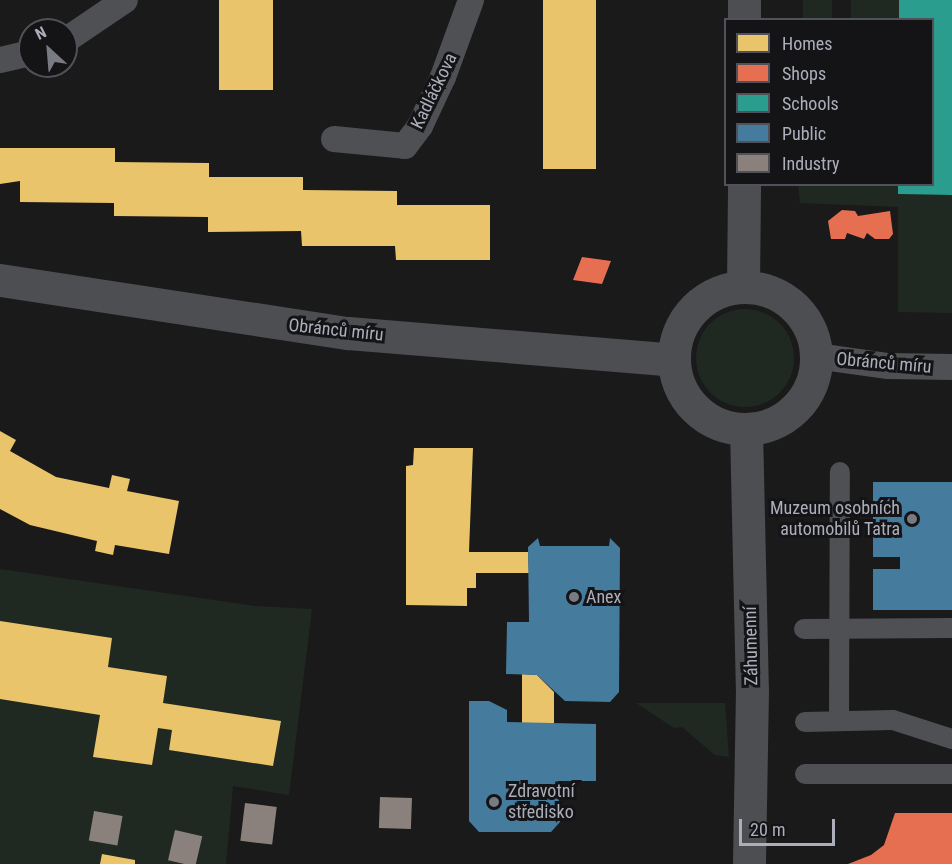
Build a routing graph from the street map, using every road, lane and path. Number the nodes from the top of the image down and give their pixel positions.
1 (125, 0) edge
2 (471, 0) edge
3 (744, 0) edge
4 (744, 18) edge
5 (78, 32) edge
6 (18, 56) edge
7 (0, 60) edge
8 (334, 139) dead end
9 (744, 186) edge
10 (0, 280) edge
11 (743, 286) junction
12 (816, 356) junction
13 (674, 360) junction
14 (952, 367) edge
15 (746, 429) junction
16 (840, 472) dead end
17 (840, 628) junction
18 (952, 628) edge
19 (804, 629) dead end
20 (839, 721) junction
21 (805, 722) dead end
22 (952, 739) edge
23 (805, 774) dead end
24 (952, 774) edge
25 (749, 864) edge

1 - 5 street
2 - 8 street, Kadláčkova
3 - 4 main road
6 - 7 street
9 - 11 main road
10 - 13 main road, Obránců míru
11 - 12 main road, Obránců míru
11 - 13 main road, Obránců míru
12 - 14 street, Obránců míru
12 - 15 main road, Obránců míru
13 - 15 main road, Obránců míru
15 - 25 main road, Záhumenní
16 - 17 street
17 - 18 street
17 - 19 street
17 - 20 street
20 - 21 street
20 - 22 street
23 - 24 street

